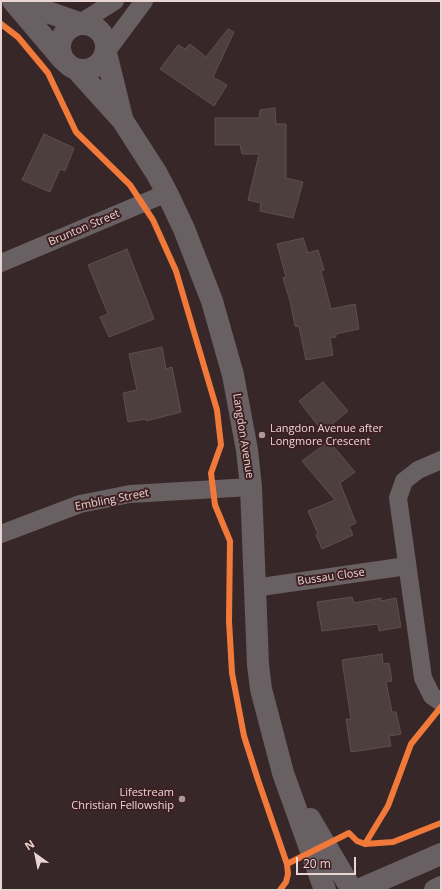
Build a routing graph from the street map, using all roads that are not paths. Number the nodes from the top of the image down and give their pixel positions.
1 (13, 1) edge
2 (16, 1) edge
3 (115, 1) edge
4 (144, 1) edge
5 (80, 23) junction
6 (106, 52) junction
7 (70, 65) junction
8 (122, 121) junction
9 (168, 193) junction
10 (1, 264) edge
11 (441, 460) edge
12 (251, 487) junction
13 (1, 534) edge
14 (407, 566) junction
15 (254, 588) junction
16 (441, 702) edge
17 (283, 773) junction
18 (441, 854) edge
19 (441, 887) edge
20 (325, 890) edge
21 (352, 890) edge
22 (358, 890) edge
23 (435, 890) edge

1 - 7 street, Langdon Avenue
2 - 5 street, Langdon Avenue
3 - 5 street
4 - 6 street
5 - 6 street, Langdon Avenue
5 - 7 street
6 - 7 street
6 - 8 street, Langdon Avenue
7 - 8 street, Langdon Avenue
8 - 9 street, Langdon Avenue
9 - 10 street, Brunton Street
9 - 12 street, Langdon Avenue
11 - 14 street
12 - 13 street, Embling Street
12 - 15 street, Langdon Avenue
14 - 15 street, Bussau Close
14 - 16 street
15 - 17 street, Langdon Avenue
17 - 20 street, Langdon Avenue
17 - 21 street, Langdon Avenue
18 - 22 street
19 - 23 street

